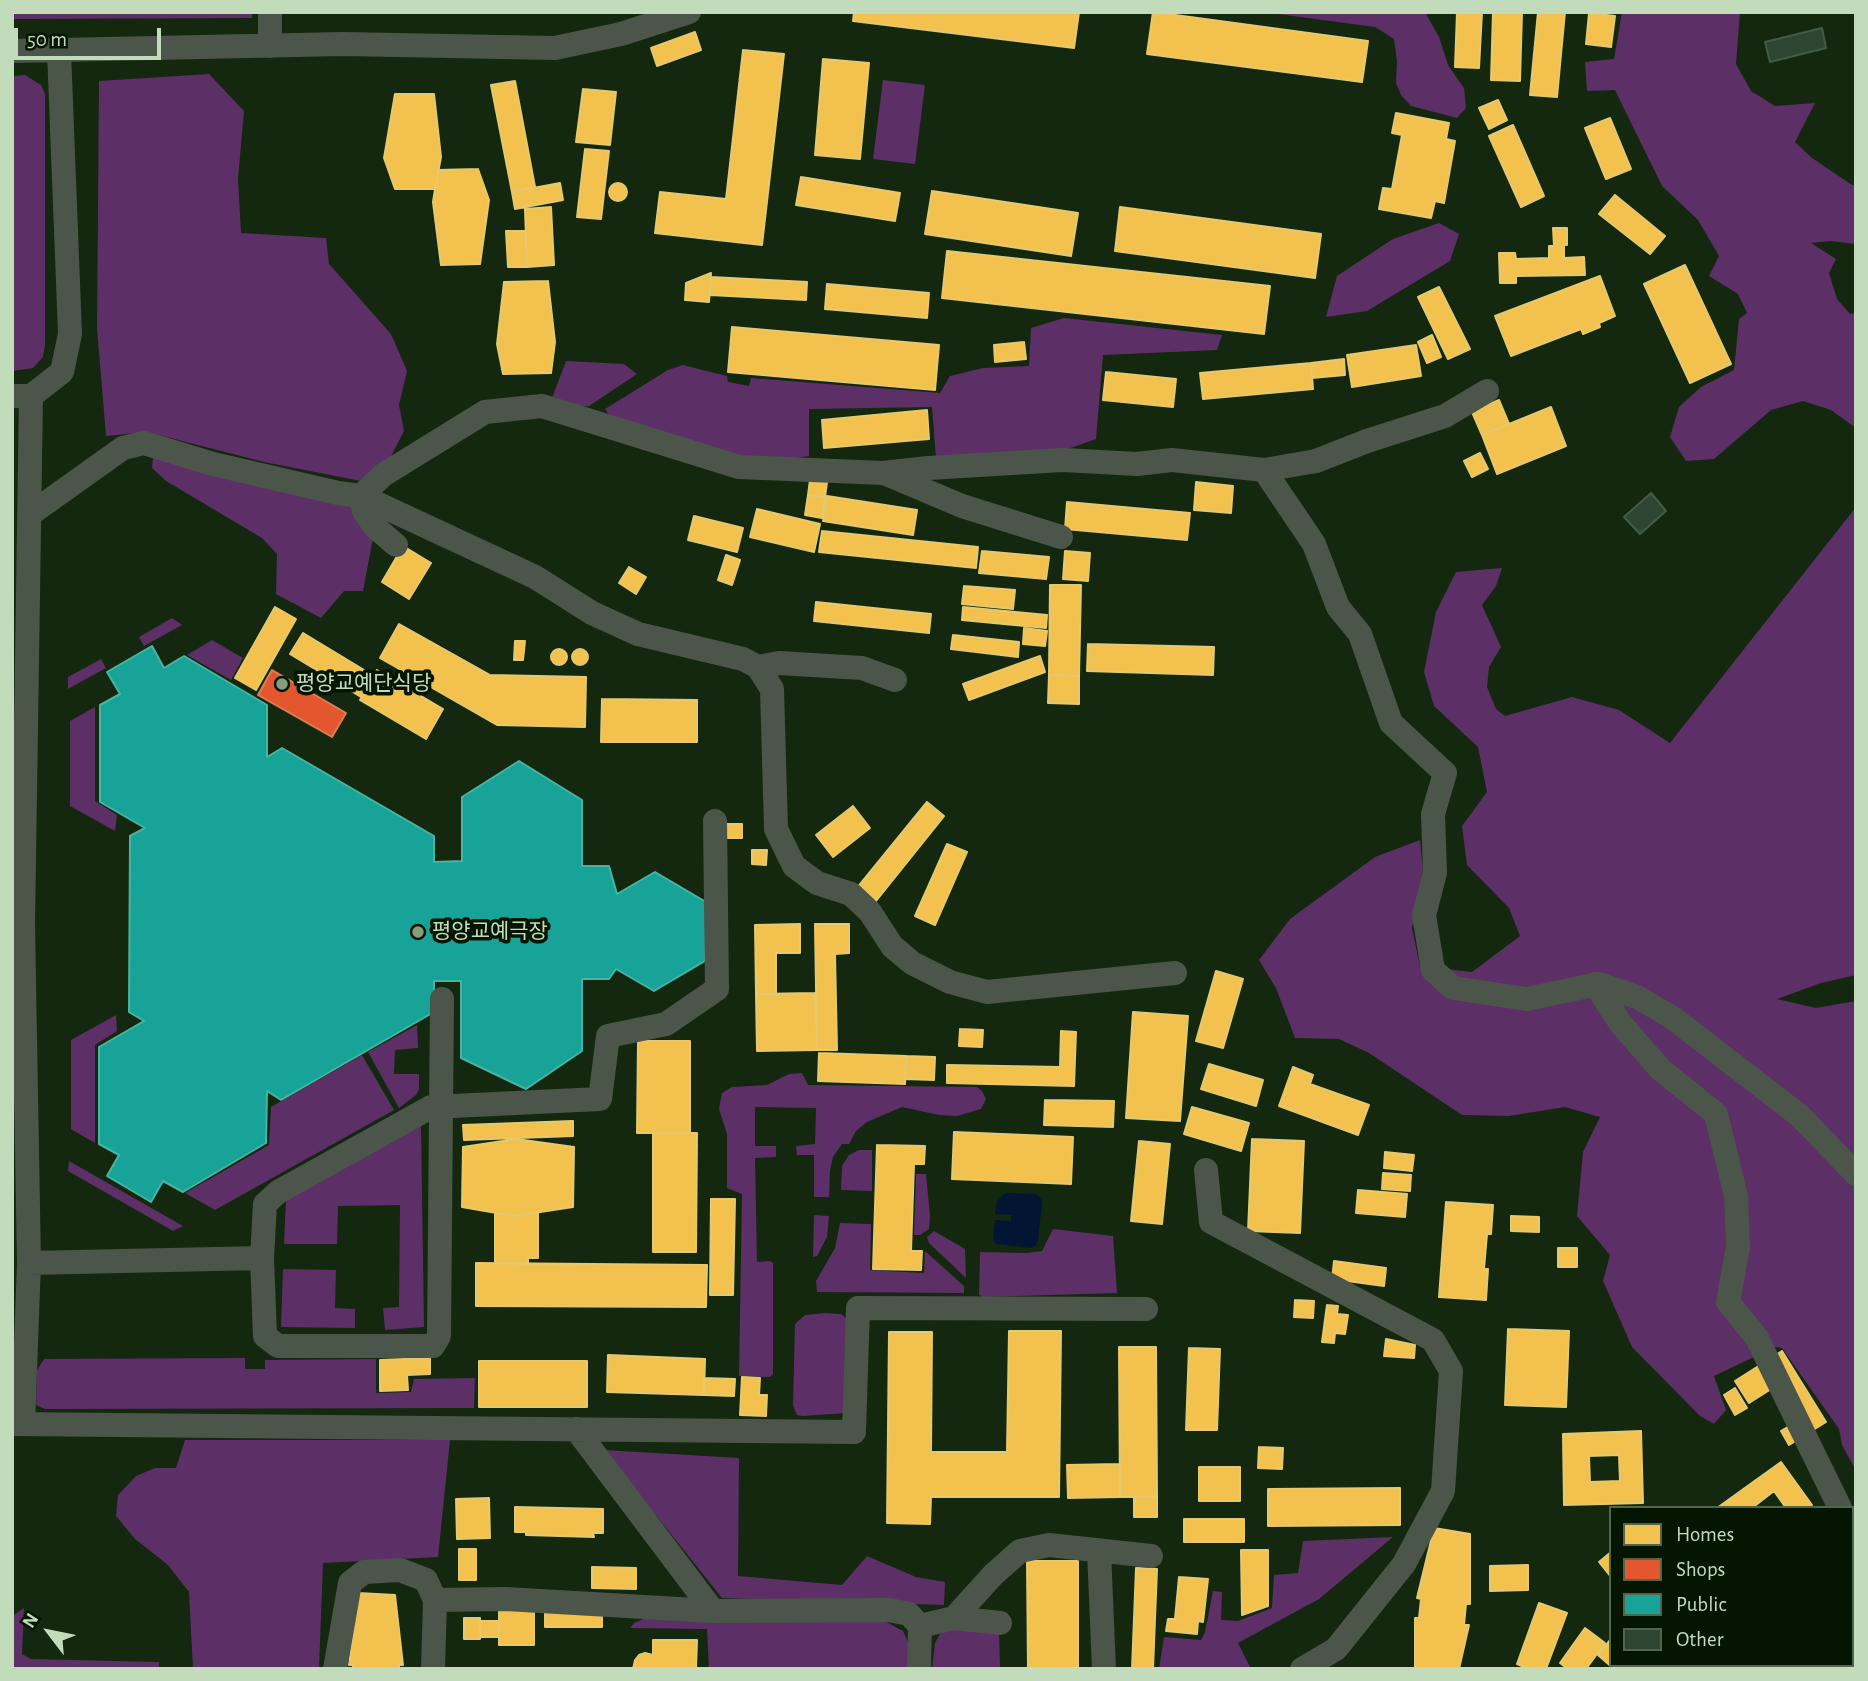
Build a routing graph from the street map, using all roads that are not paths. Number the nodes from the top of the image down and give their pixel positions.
1 (270, 12) edge
2 (689, 12) edge
3 (270, 46) junction
4 (12, 51) edge
5 (59, 51) junction
6 (1488, 391) dead end
7 (22, 396) edge
8 (1264, 470) junction
9 (883, 473) junction
10 (361, 496) junction
11 (29, 514) junction
12 (1060, 537) dead end
13 (396, 545) dead end
14 (758, 667) junction
15 (895, 680) dead end
16 (715, 821) dead end
17 (18, 924) edge
18 (1174, 973) dead end
19 (1595, 984) junction
20 (442, 999) dead end
21 (442, 1107) junction
22 (1206, 1170) dead end
23 (1856, 1174) edge
24 (262, 1258) junction
25 (29, 1263) junction
26 (1146, 1308) dead end
27 (18, 1424) edge
28 (576, 1429) junction
29 (1839, 1506) edge
30 (1099, 1551) junction
31 (1151, 1556) dead end
32 (435, 1600) junction
33 (713, 1611) junction
34 (954, 1618) junction
35 (1000, 1623) dead end
36 (920, 1626) junction
37 (335, 1669) edge
38 (433, 1669) edge
39 (919, 1669) edge
40 (1104, 1669) edge
41 (1302, 1669) edge

1 - 3 street
2 - 3 street
3 - 5 street
4 - 5 street
5 - 7 street
6 - 8 street
7 - 11 street
8 - 9 street
8 - 19 street
9 - 10 street
9 - 12 street
10 - 11 street
10 - 13 street
10 - 14 street
11 - 17 street
14 - 15 street
14 - 18 street
16 - 21 street
17 - 25 street
19 - 23 street
19 - 29 street
20 - 21 street
21 - 24 street
21 - 24 street
22 - 41 street
24 - 25 street
25 - 27 street
26 - 28 street
27 - 28 street
28 - 33 street
30 - 31 street
30 - 34 street
30 - 40 street
32 - 33 street
32 - 37 street
32 - 38 street
33 - 36 street
34 - 35 street
34 - 36 street
36 - 39 street

